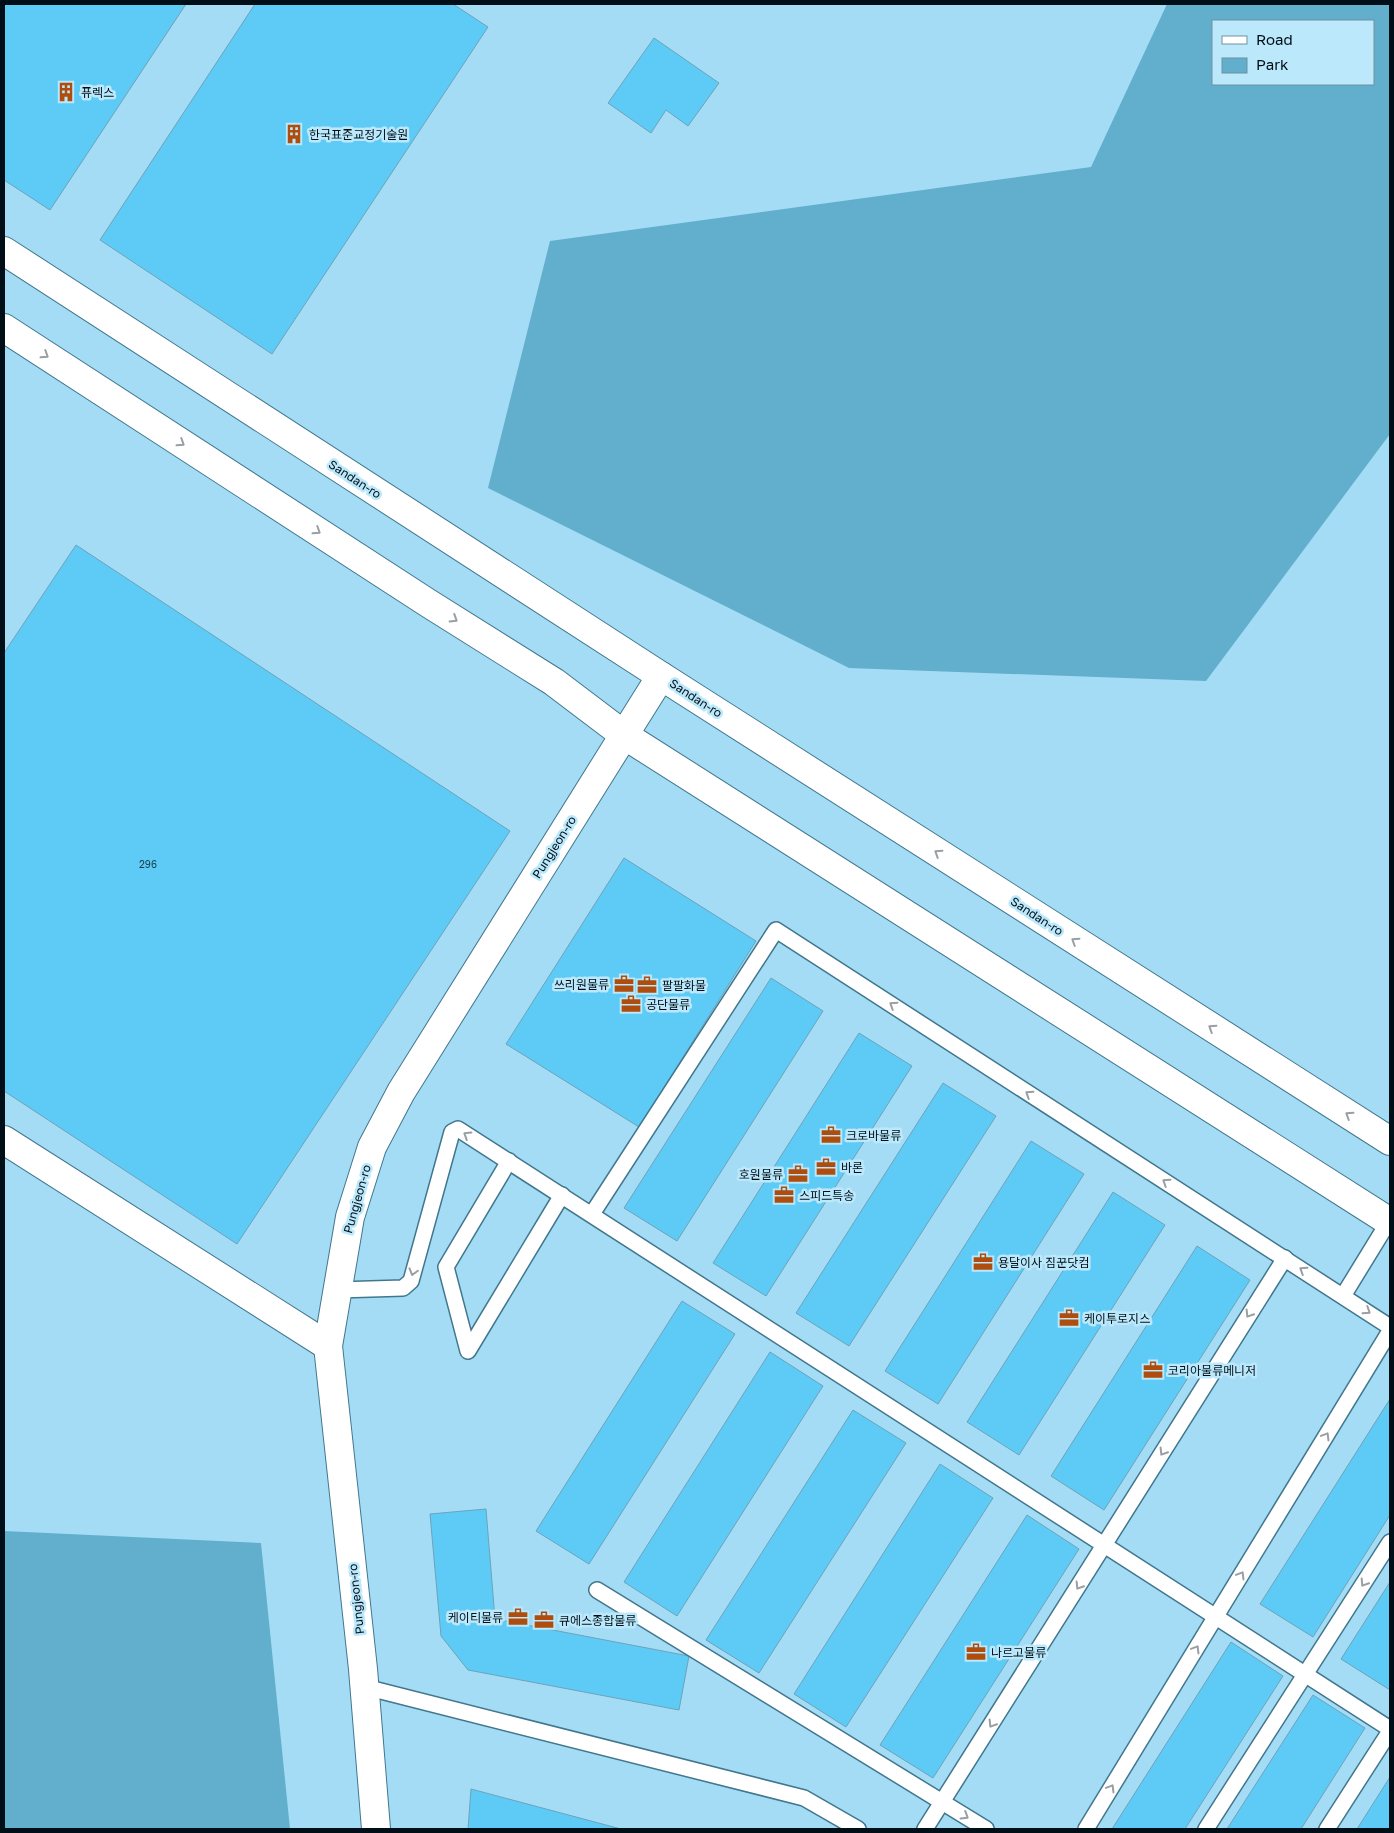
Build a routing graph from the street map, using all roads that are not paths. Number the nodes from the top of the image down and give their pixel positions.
1 (4, 251) edge
2 (4, 328) edge
3 (660, 676) junction
4 (624, 735) junction
5 (4, 1140) edge
6 (1390, 1142) edge
7 (509, 1161) junction
8 (562, 1195) junction
9 (592, 1214) junction
10 (1390, 1221) edge
11 (1285, 1258) junction
12 (338, 1290) junction
13 (1344, 1296) junction
14 (1390, 1327) edge
15 (1390, 1331) edge
16 (328, 1346) junction
17 (1390, 1542) edge
18 (1104, 1545) junction
19 (597, 1590) dead end
20 (1216, 1616) junction
21 (1306, 1675) junction
22 (365, 1687) junction
23 (1390, 1730) edge
24 (943, 1802) junction
25 (376, 1829) edge
26 (858, 1829) edge
27 (925, 1829) edge
28 (986, 1829) edge
29 (1086, 1829) edge
30 (1206, 1829) edge
31 (1327, 1829) edge

1 - 3 street, Sandan-ro
2 -> 4 street
3 - 4 street, Pungjeon-ro
6 -> 3 street, Sandan-ro
4 - 10 street
4 - 12 street, Pungjeon-ro
5 - 16 street
7 - 8 lane
7 - 8 lane
7 -> 12 lane
8 - 9 lane
11 -> 9 lane
9 - 18 lane
10 - 13 lane
13 -> 11 lane
11 -> 18 lane
12 - 16 street, Pungjeon-ro
13 -> 14 lane
20 -> 15 lane
16 - 22 street, Pungjeon-ro
17 -> 21 lane
18 - 20 lane
18 -> 24 lane
19 - 24 lane
20 - 21 lane
29 -> 20 lane
21 - 23 lane
21 - 30 lane
22 - 25 street, Pungjeon-ro
22 - 26 lane
23 - 31 lane
24 - 27 lane
24 -> 28 lane

